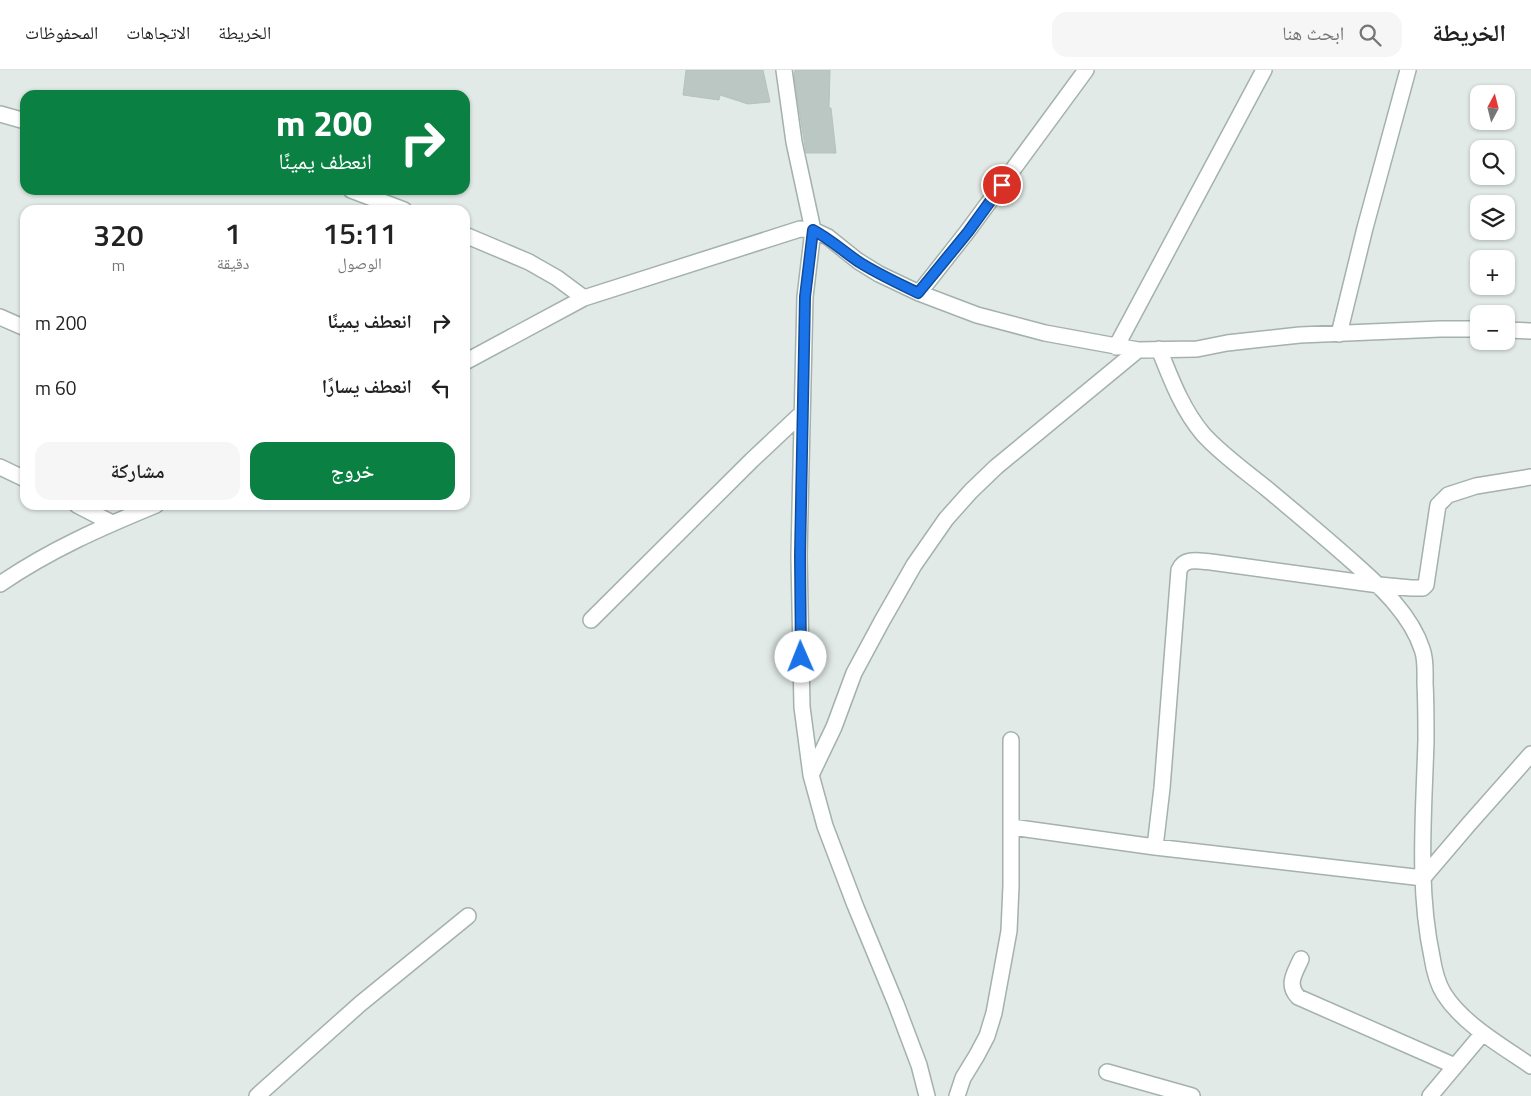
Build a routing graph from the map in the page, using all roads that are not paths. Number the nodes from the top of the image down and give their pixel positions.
1 (784, 70) edge
2 (1086, 70) edge
3 (1264, 70) edge
4 (1408, 70) edge
5 (0, 114) edge
6 (20, 120) edge
7 (364, 195) edge
8 (390, 205) edge
9 (813, 230) junction
10 (470, 237) edge
11 (918, 293) junction
12 (584, 298) junction
13 (0, 317) edge
14 (20, 326) edge
15 (1470, 330) edge
16 (1515, 330) edge
17 (1531, 331) edge
18 (1339, 334) junction
19 (1116, 347) junction
20 (1159, 349) junction
21 (1138, 350) junction
22 (470, 359) edge
23 (802, 413) junction
24 (0, 467) edge
25 (20, 477) edge
26 (1531, 477) edge
27 (87, 510) edge
28 (144, 510) edge
29 (112, 523) junction
30 (0, 584) edge
31 (1379, 585) junction
32 (591, 620) dead end
33 (1011, 740) dead end
34 (1531, 754) edge
35 (811, 775) junction
36 (1012, 827) junction
37 (1155, 847) junction
38 (1423, 878) junction
39 (468, 916) dead end
40 (1301, 959) dead end
41 (1483, 1033) junction
42 (1455, 1066) junction
43 (1531, 1066) edge
44 (1107, 1072) dead end
45 (257, 1096) edge
46 (927, 1096) edge
47 (957, 1096) edge
48 (1192, 1096) edge
49 (1430, 1096) edge

1 - 9 street
2 - 11 street
3 - 19 street
4 - 18 street
5 - 6 street
7 - 8 street
9 - 11 street
9 - 12 street
9 - 23 street
10 - 12 street
11 - 19 street
12 - 22 street
13 - 14 street
15 - 18 street
16 - 17 street
18 - 20 street
19 - 21 street
20 - 21 street
20 - 31 street
21 - 35 street
23 - 32 street
23 - 35 street
24 - 25 street
26 - 31 street
27 - 29 street
28 - 29 street
29 - 30 street
31 - 37 street
31 - 38 street
33 - 36 street
34 - 38 street
35 - 46 street
36 - 37 street
36 - 47 street
37 - 38 street
38 - 41 street
39 - 45 street
40 - 42 street
41 - 42 street
41 - 43 street
42 - 49 street
44 - 48 street

